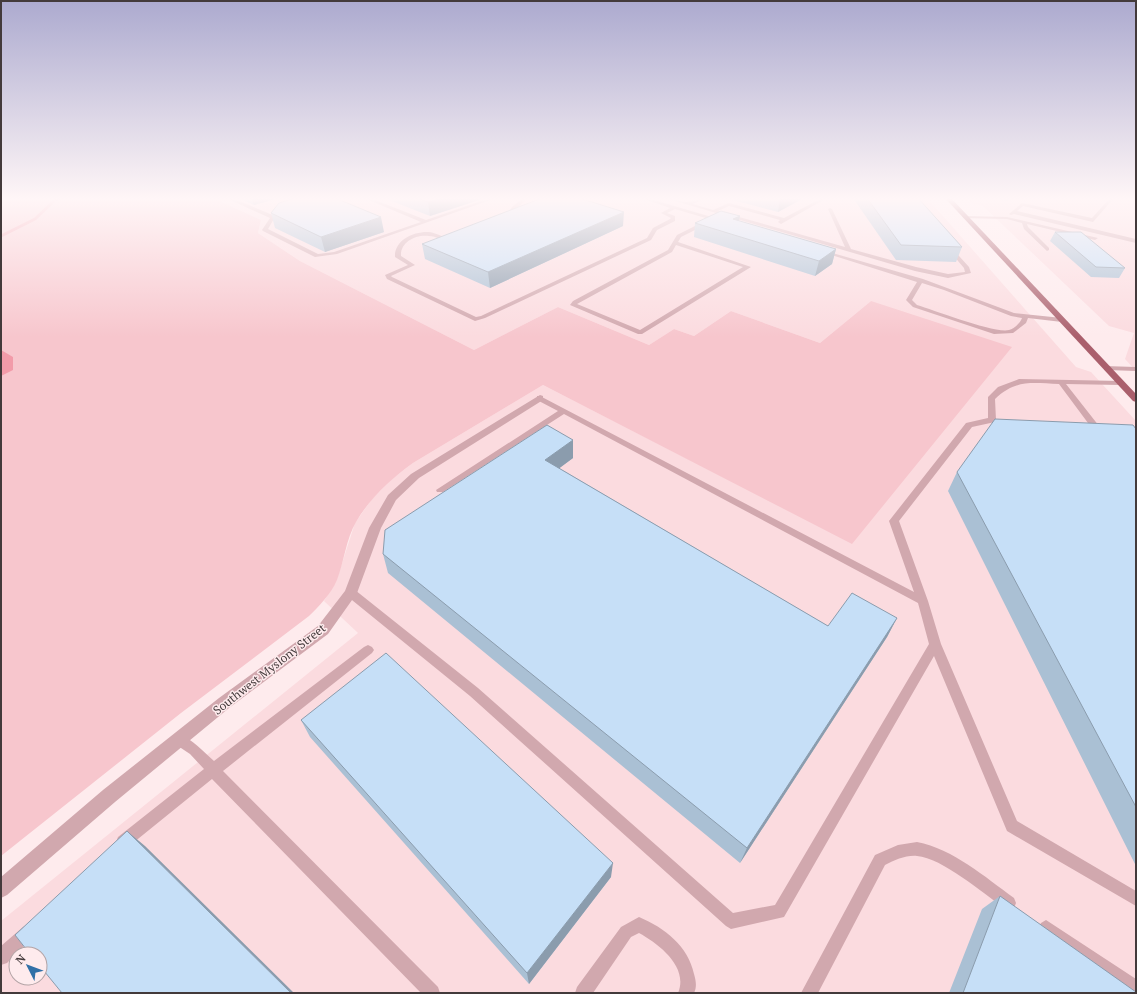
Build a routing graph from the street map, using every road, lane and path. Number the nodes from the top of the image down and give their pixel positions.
1 (294, 244) edge
2 (358, 244) edge
3 (401, 244) edge
4 (638, 244) edge
5 (674, 244) edge
6 (679, 244) edge
7 (829, 244) edge
8 (846, 244) edge
9 (991, 244) edge
10 (1042, 244) edge
11 (947, 245) edge
12 (1047, 249) dead end
13 (820, 250) edge
14 (849, 250) junction
15 (921, 280) junction
16 (1025, 318) junction
17 (1062, 320) junction
18 (1106, 368) junction
19 (1136, 369) edge
20 (1061, 382) junction
21 (1122, 384) junction
22 (540, 398) joint
23 (1136, 399) edge
24 (563, 411) junction
25 (1080, 425) edge
26 (440, 490) dead end
27 (351, 593) junction
28 (924, 601) junction
29 (935, 644) junction
30 (368, 650) dead end
31 (179, 740) junction
32 (213, 770) junction
33 (114, 851) edge
34 (1, 889) edge
35 (1136, 899) edge
36 (1019, 910) edge
37 (1032, 919) edge
38 (35, 925) edge
39 (1, 956) edge
40 (1136, 989) edge
41 (432, 993) edge
42 (583, 993) edge
43 (686, 993) edge
44 (809, 993) edge

1 - 2 lane
3 - 4 lane
5 - 6 lane
7 - 14 lane
8 - 14 lane
9 - 17 highway
10 - 12 lane
11 - 14 lane
13 - 15 lane
15 - 16 lane
15 - 16 lane
16 - 17 lane
17 - 18 highway
18 - 19 lane
18 - 21 highway
20 - 21 lane
20 - 25 lane
20 - 28 lane
21 - 23 highway
22 - 24 lane
22 - 27 street, Southwest Myslony Street
24 - 26 lane
24 - 28 lane
27 - 29 lane
27 - 31 street, Southwest Myslony Street
28 - 29 lane
29 - 35 lane
30 - 32 lane
31 - 32 lane
31 - 34 street, Southwest Myslony Street
32 - 33 lane
32 - 41 lane
36 - 44 lane
37 - 40 lane
38 - 39 lane
42 - 43 lane

